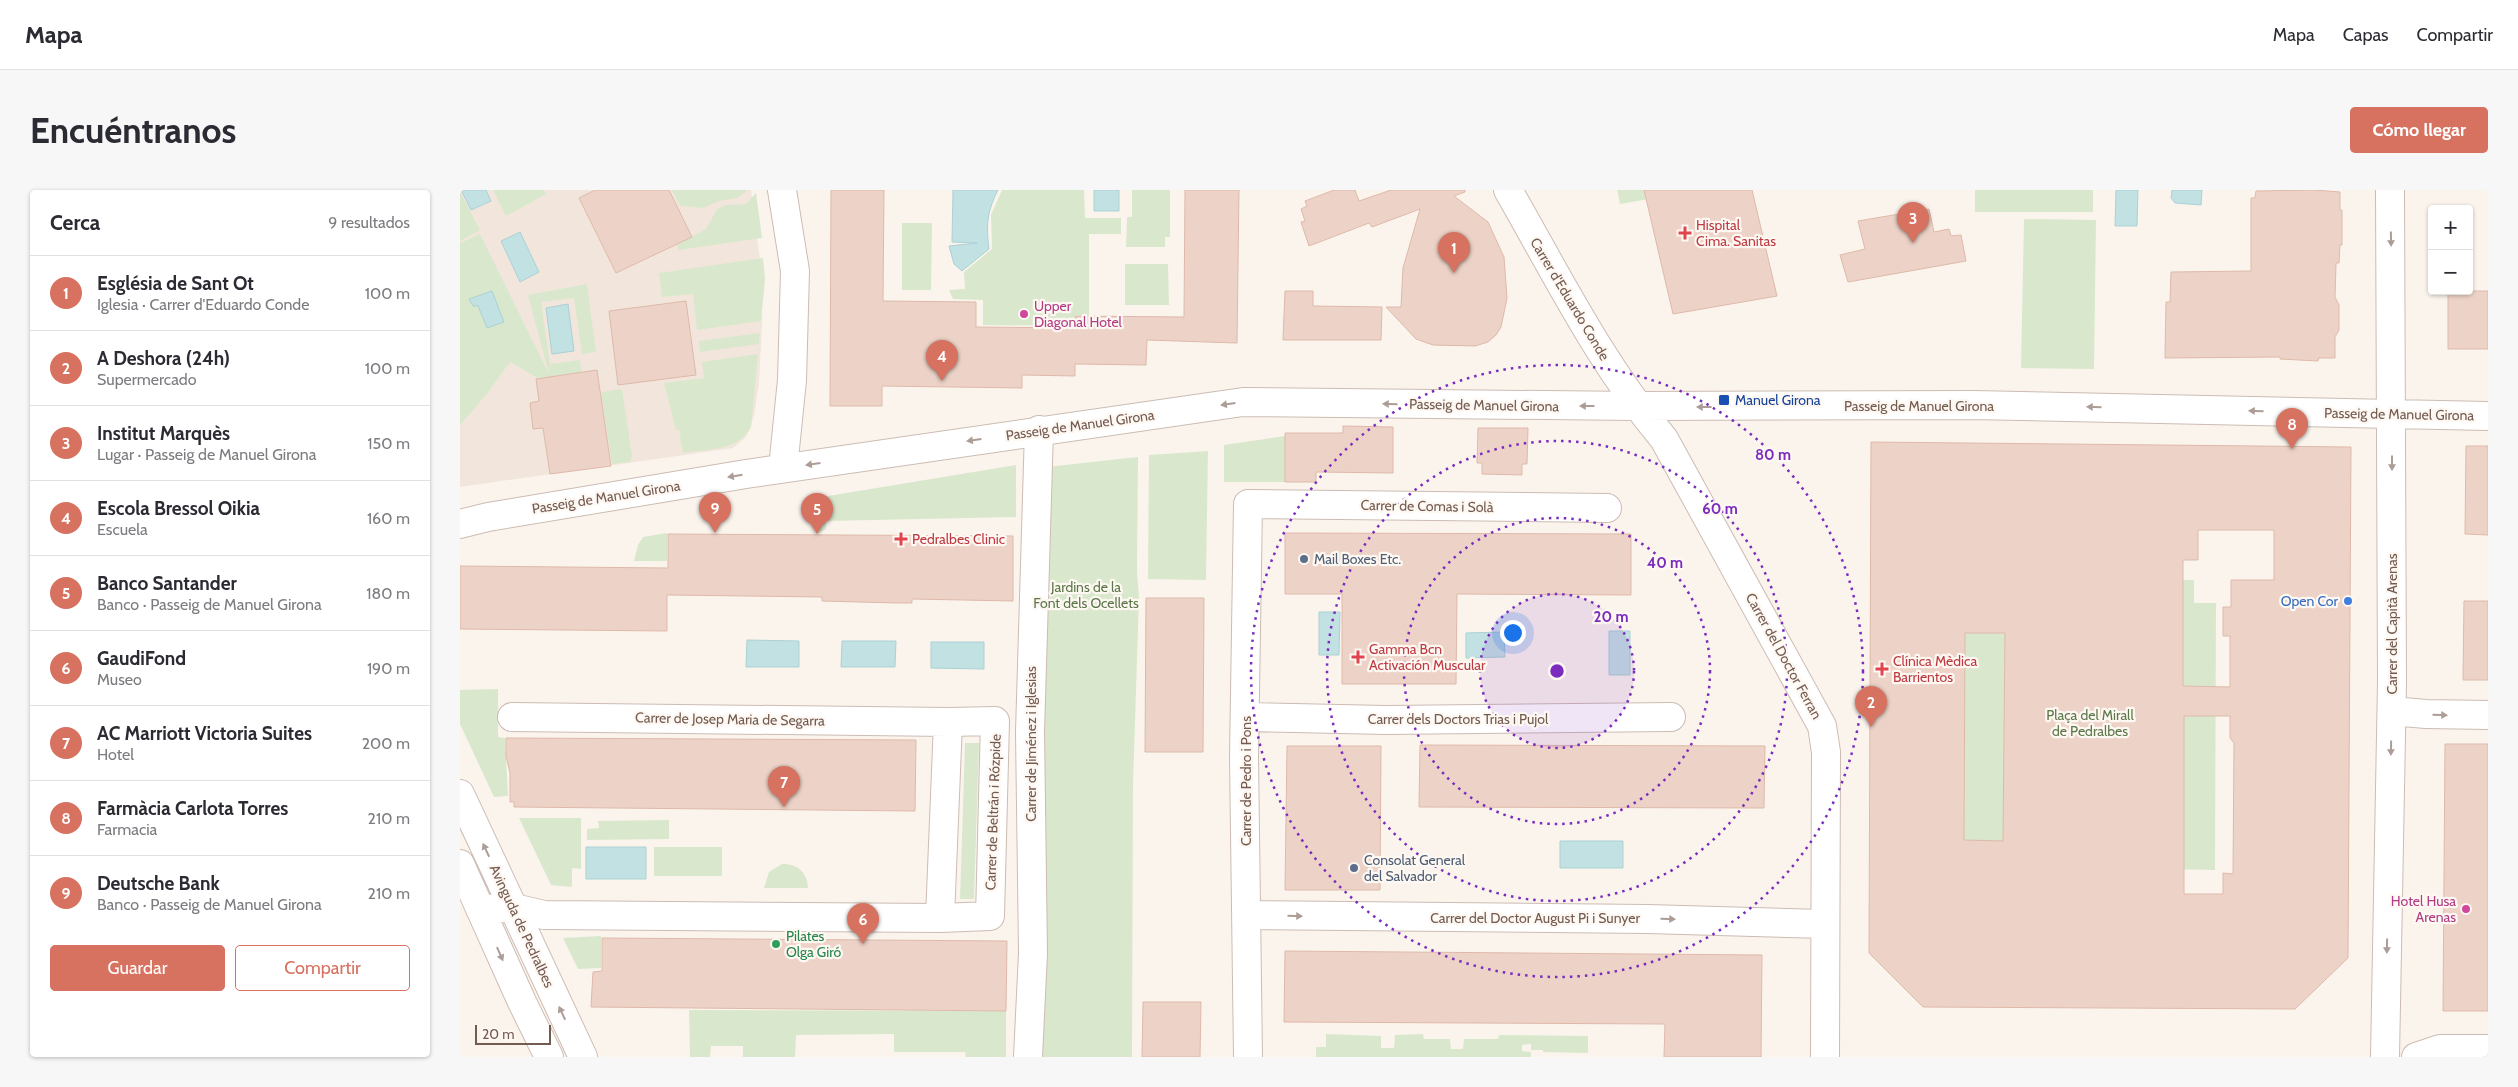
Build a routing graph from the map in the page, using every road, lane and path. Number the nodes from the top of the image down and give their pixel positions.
1 (782, 190) edge
2 (1508, 190) edge
3 (2390, 190) edge
4 (1636, 406) junction
5 (2392, 414) junction
6 (2488, 416) edge
7 (1039, 430) junction
8 (784, 468) junction
9 (1248, 504) joint
10 (1607, 508) dead end
11 (460, 515) edge
12 (488, 517) junction
13 (460, 524) edge
14 (2392, 711) junction
15 (2488, 715) edge
16 (512, 717) dead end
17 (1246, 717) junction
18 (1671, 717) dead end
19 (948, 722) junction
20 (460, 794) edge
21 (460, 864) edge
22 (514, 908) junction
23 (480, 909) junction
24 (1247, 915) junction
25 (940, 918) junction
26 (1824, 924) junction
27 (2488, 1049) edge
28 (549, 1057) edge
29 (583, 1057) edge
30 (1028, 1057) edge
31 (1248, 1057) edge
32 (1825, 1057) edge
33 (2385, 1057) edge
34 (2416, 1057) edge

1 - 8 street
2 - 4 street, Carrer d'Eduardo Conde
3 -> 5 street, Carrer del Capità Arenas
5 -> 4 street, Passeig de Manuel Girona
4 -> 7 street, Passeig de Manuel Girona
4 - 26 street, Carrer del Doctor Ferran
5 - 6 street, Passeig de Manuel Girona
5 -> 14 street, Carrer del Capità Arenas
7 -> 8 street, Passeig de Manuel Girona
7 - 30 street, Carrer de Jiménez i Iglesias
8 -> 12 street, Passeig de Manuel Girona
9 - 10 street, Carrer de Comas i Solà
9 - 17 street, Carrer de Pedro i Pons
11 - 12 street
12 - 13 street
14 -> 15 street
14 -> 33 street, Carrer del Capità Arenas
16 - 19 street, Carrer de Josep Maria de Segarra
17 - 18 street, Carrer dels Doctors Trias i Pujol
17 - 24 street, Carrer de Pedro i Pons
19 - 25 street
19 - 25 street, Carrer de Beltrán i Rózpide
22 -> 20 street, Avinguda de Pedralbes
21 - 23 street
22 - 23 street, Carrer de Beltrán i Rózpide
22 - 25 street, Carrer de Beltrán i Rózpide
29 -> 22 street, Avinguda de Pedralbes
23 -> 28 street
24 -> 26 street, Carrer del Doctor August Pi i Sunyer
24 - 31 street, Carrer de Pedro i Pons
26 - 32 street, Carrer del Doctor Ferran
27 - 34 street

